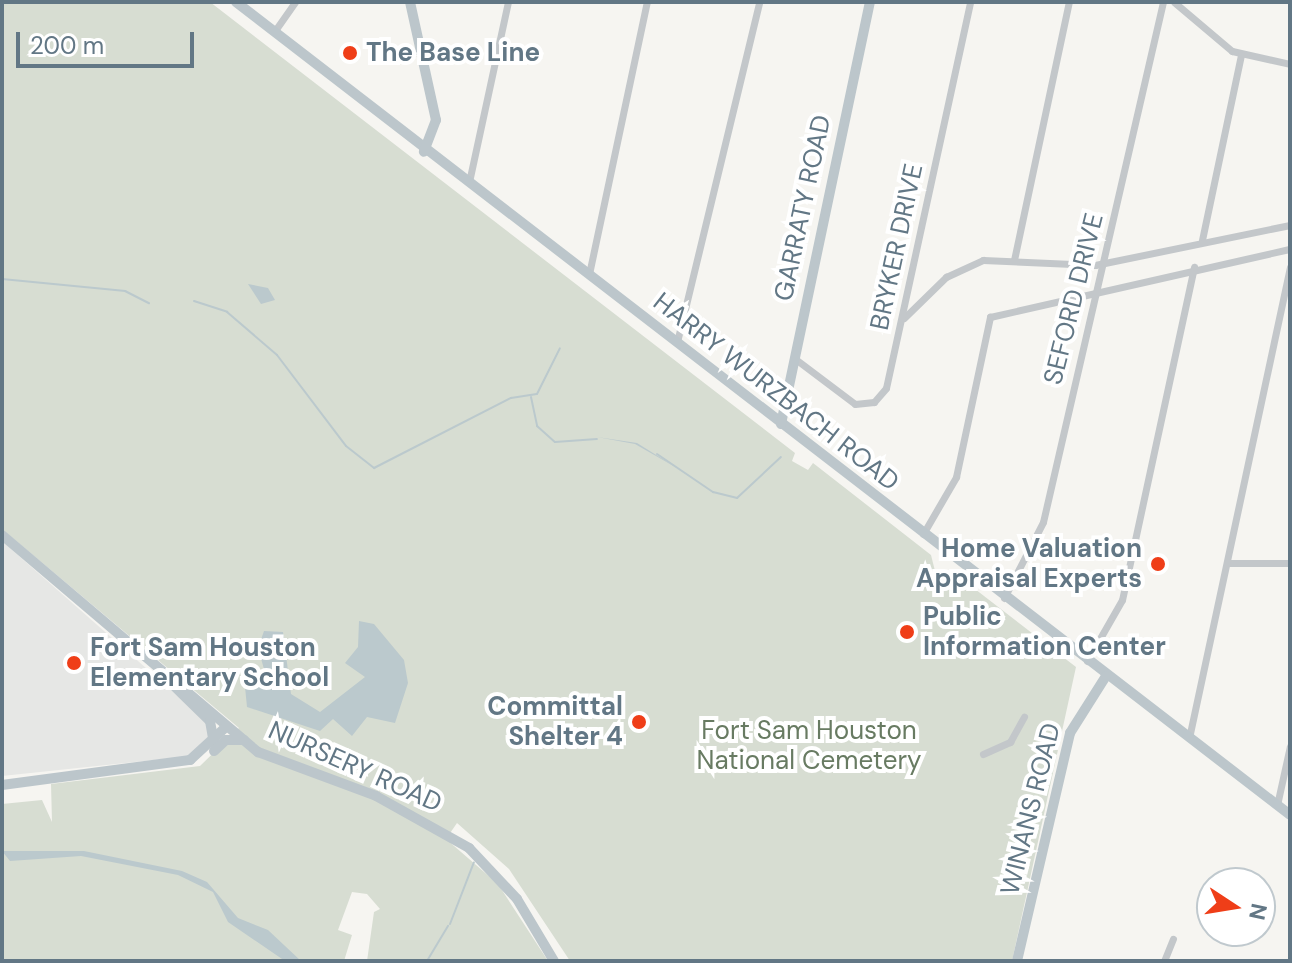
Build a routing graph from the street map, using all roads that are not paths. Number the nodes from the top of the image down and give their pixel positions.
1 (236, 2) edge
2 (295, 2) edge
3 (410, 2) edge
4 (508, 2) edge
5 (647, 2) edge
6 (759, 2) edge
7 (870, 2) edge
8 (970, 2) edge
9 (1069, 2) edge
10 (1163, 2) edge
11 (1174, 2) edge
12 (274, 32) junction
13 (1241, 55) junction
14 (1290, 64) edge
15 (424, 152) junction
16 (469, 182) junction
17 (1290, 225) edge
18 (1202, 240) junction
19 (1290, 249) edge
20 (1014, 260) junction
21 (1107, 263) junction
22 (1194, 267) junction
23 (1290, 267) edge
24 (589, 274) junction
25 (1091, 292) junction
26 (903, 320) junction
27 (677, 342) junction
28 (793, 357) junction
29 (781, 424) junction
30 (923, 534) junction
31 (2, 535) edge
32 (1228, 563) junction
33 (1290, 563) edge
34 (1004, 598) junction
35 (1087, 661) junction
36 (162, 669) junction
37 (1106, 676) junction
38 (1024, 717) dead end
39 (227, 726) junction
40 (244, 740) junction
41 (1189, 740) junction
42 (214, 743) junction
43 (1290, 746) edge
44 (983, 754) dead end
45 (177, 763) junction
46 (2, 785) edge
47 (1277, 805) junction
48 (1290, 815) edge
49 (1173, 939) dead end
50 (554, 961) edge
51 (1017, 961) edge
52 (1164, 961) edge

1 - 12 street, HARRY WURZBACH ROAD
2 - 12 street
3 - 15 street
4 - 16 street
5 - 24 street
6 - 27 street
7 - 28 street, GARRATY ROAD
8 - 26 street, BRYKER DRIVE
9 - 20 street
10 - 21 street, SEFORD DRIVE
11 - 13 street
12 - 15 street, HARRY WURZBACH ROAD
13 - 14 street
13 - 18 street
15 - 16 street, HARRY WURZBACH ROAD
16 - 24 street, HARRY WURZBACH ROAD
17 - 18 street
18 - 21 street
19 - 22 street
20 - 21 street
20 - 26 street
21 - 25 street, SEFORD DRIVE
22 - 25 street
22 - 35 street
23 - 32 street
24 - 27 street, HARRY WURZBACH ROAD
25 - 30 street
25 - 34 street, SEFORD DRIVE
26 - 28 street, BRYKER DRIVE
27 - 29 street, HARRY WURZBACH ROAD
28 - 29 street, GARRATY ROAD
29 - 30 street, HARRY WURZBACH ROAD
30 - 34 street, HARRY WURZBACH ROAD
31 - 36 street
32 - 33 street
32 - 41 street
34 - 35 street, HARRY WURZBACH ROAD
35 - 37 street, HARRY WURZBACH ROAD
36 - 39 street, NURSERY ROAD
36 - 42 street
37 - 41 street, HARRY WURZBACH ROAD
37 - 51 street, WINANS ROAD
38 - 44 street
39 - 40 street, NURSERY ROAD
39 - 42 street
40 - 45 street
40 - 50 street, NURSERY ROAD
41 - 47 street, HARRY WURZBACH ROAD
42 - 45 street
43 - 47 street
45 - 46 street
47 - 48 street, HARRY WURZBACH ROAD
49 - 52 street

